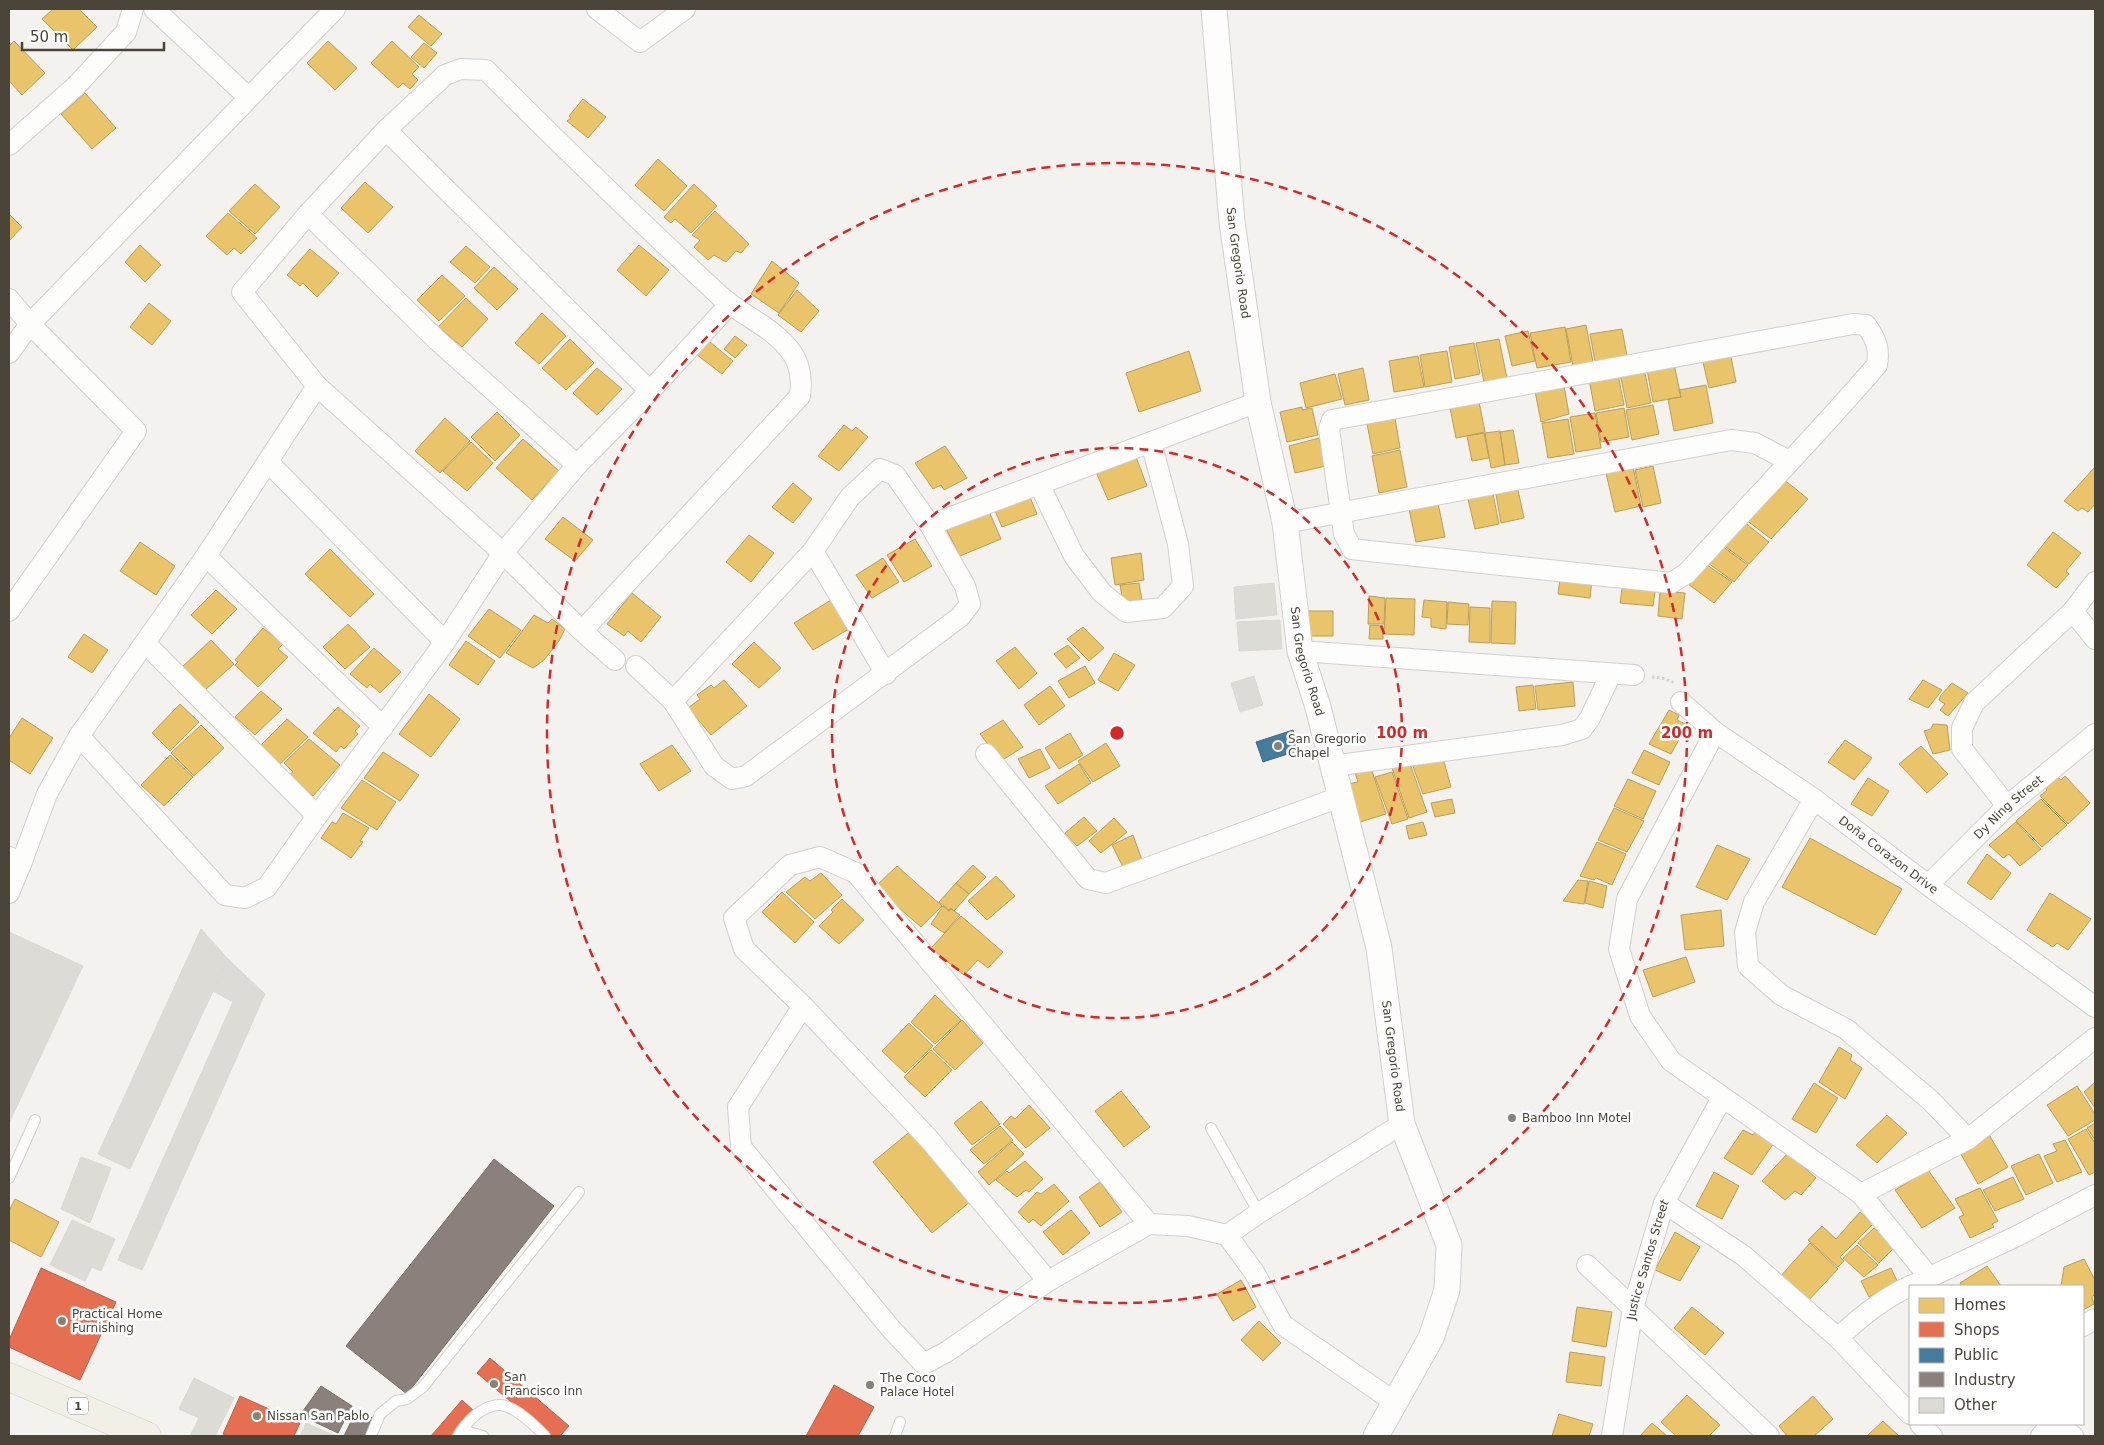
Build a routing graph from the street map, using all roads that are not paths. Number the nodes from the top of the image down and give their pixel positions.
1 (133, 9) edge
2 (154, 9) edge
3 (335, 9) edge
4 (597, 9) edge
5 (685, 9) edge
6 (1214, 9) edge
7 (248, 97) junction
8 (386, 130) junction
9 (9, 145) edge
10 (308, 214) junction
11 (9, 299) edge
12 (729, 305) junction
13 (30, 324) junction
14 (9, 353) edge
15 (317, 386) junction
16 (650, 391) junction
17 (1258, 402) junction
18 (1151, 442) junction
19 (1789, 461) junction
20 (268, 462) junction
21 (577, 464) junction
22 (1039, 484) junction
23 (1342, 512) junction
24 (1285, 523) junction
25 (930, 526) junction
26 (813, 551) junction
27 (503, 553) junction
28 (206, 556) junction
29 (2095, 582) edge
30 (9, 611) edge
31 (2073, 611) junction
32 (582, 631) junction
33 (2095, 639) edge
34 (445, 642) junction
35 (145, 643) junction
36 (1300, 651) junction
37 (615, 660) dead end
38 (636, 666) dead end
39 (886, 674) junction
40 (1610, 674) junction
41 (1634, 675) road end
42 (673, 701) junction
43 (1681, 702) road end
44 (384, 727) junction
45 (1715, 732) junction
46 (2095, 734) edge
47 (79, 736) junction
48 (986, 754) dead end
49 (1332, 766) junction
50 (1340, 797) junction
51 (1814, 799) junction
52 (2007, 806) junction
53 (316, 816) junction
54 (15, 861) edge
55 (1928, 885) junction
56 (9, 892) edge
57 (803, 1006) junction
58 (2095, 1007) edge
59 (2095, 1038) edge
60 (1722, 1098) junction
61 (35, 1120) dead end
62 (1402, 1124) junction
63 (1211, 1128) dead end
64 (1968, 1139) junction
65 (9, 1178) edge
66 (579, 1192) dead end
67 (1861, 1194) junction
68 (2095, 1195) edge
69 (1664, 1203) junction
70 (1259, 1213) junction
71 (1149, 1224) junction
72 (1227, 1235) junction
73 (1587, 1265) dead end
74 (1930, 1278) junction
75 (1048, 1281) junction
76 (1912, 1285) edge
77 (1909, 1286) edge
78 (1633, 1308) junction
79 (2095, 1319) edge
80 (2084, 1325) edge
81 (1838, 1338) junction
82 (9, 1377) edge
83 (1396, 1403) junction
84 (1909, 1413) edge
85 (900, 1422) dead end
86 (1921, 1425) edge
87 (2051, 1425) edge
88 (2058, 1425) edge
89 (460, 1433) edge
90 (133, 1434) edge
91 (371, 1436) edge
92 (484, 1436) edge
93 (545, 1436) edge
94 (895, 1436) edge
95 (1376, 1436) edge
96 (1612, 1436) edge
97 (1769, 1436) edge
98 (1932, 1436) edge
99 (2041, 1436) edge
100 (2073, 1436) edge

1 - 9 street
2 - 7 street
3 - 7 street
4 - 5 street
6 - 17 street, San Gregorio Road
7 - 13 street
8 - 10 street
8 - 12 street
8 - 16 street
10 - 15 street
10 - 21 street
11 - 13 street
12 - 16 street
12 - 32 street
13 - 14 street
13 - 30 street
15 - 20 street
15 - 27 street
16 - 21 street
17 - 18 street
17 - 24 street, San Gregorio Road
18 - 22 street
18 - 22 street
19 - 23 street
19 - 23 street
19 - 23 street
20 - 28 street
20 - 34 street
21 - 27 street
22 - 25 street
23 - 24 street
24 - 36 street, San Gregorio Road
25 - 26 street
25 - 39 street
26 - 39 street
26 - 42 street
27 - 32 street
27 - 34 street
28 - 35 street
28 - 44 street
29 - 31 street
31 - 33 street
31 - 52 street
32 - 37 street
34 - 44 street
35 - 47 street
35 - 53 street
36 - 40 street
36 - 49 street, San Gregorio Road
38 - 42 street
39 - 42 street
40 - 41 street
40 - 49 street
43 - 45 street, Doña Corazon Drive
44 - 53 street
45 - 51 street, Doña Corazon Drive
45 - 60 street
46 - 52 street, Dy Ning Street
47 - 53 street
47 - 54 street
48 - 50 street
49 - 50 street, San Gregorio Road
50 - 62 street, San Gregorio Road
51 - 55 street, Doña Corazon Drive
51 - 64 street
52 - 55 street, Dy Ning Street
54 - 56 street
55 - 58 street, Doña Corazon Drive
57 - 71 street
57 - 75 street
57 - 75 street
59 - 64 street
60 - 67 street
60 - 69 street, Justice Santos Street
61 - 65 lane
62 - 70 street
62 - 83 street, San Gregorio Road
63 - 70 lane
64 - 67 street
66 - 91 lane
67 - 74 street
68 - 74 street
69 - 78 street, Justice Santos Street
69 - 81 street
70 - 72 street
71 - 72 street
71 - 75 street
72 - 83 street
73 - 78 street
74 - 76 street
77 - 81 street
78 - 96 street, Justice Santos Street
78 - 97 street
79 - 80 street
81 - 84 street
82 - 90 main road, 1
83 - 95 street, San Gregorio Road
85 - 94 lane
86 - 98 street
87 - 99 street
88 - 100 street
89 - 92 lane
89 - 93 lane

